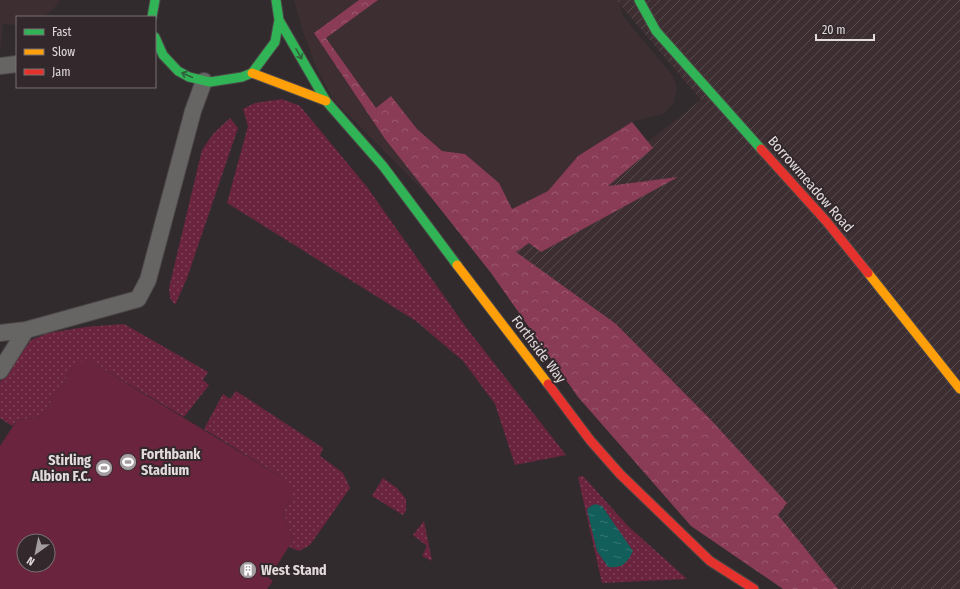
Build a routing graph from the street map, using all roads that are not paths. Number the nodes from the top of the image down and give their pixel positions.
1 (155, 0) edge
2 (276, 0) edge
3 (639, 0) edge
4 (152, 16) edge
5 (279, 20) junction
6 (156, 42) edge
7 (159, 55) edge
8 (16, 64) edge
9 (0, 66) edge
10 (252, 73) junction
11 (204, 81) junction
12 (326, 101) junction
13 (26, 330) junction
14 (0, 333) edge
15 (0, 371) edge
16 (960, 389) edge
17 (754, 589) edge

1 - 4 street
2 - 5 street
3 - 16 street, Borrowmeadow Road
5 - 10 street
5 -> 12 street, Forthside Way
6 - 7 street
11 -> 7 street
8 - 9 street
10 - 11 street
10 - 12 street, Forthside Way
11 - 13 street
12 - 17 street, Forthside Way
13 - 14 street
13 - 15 street

